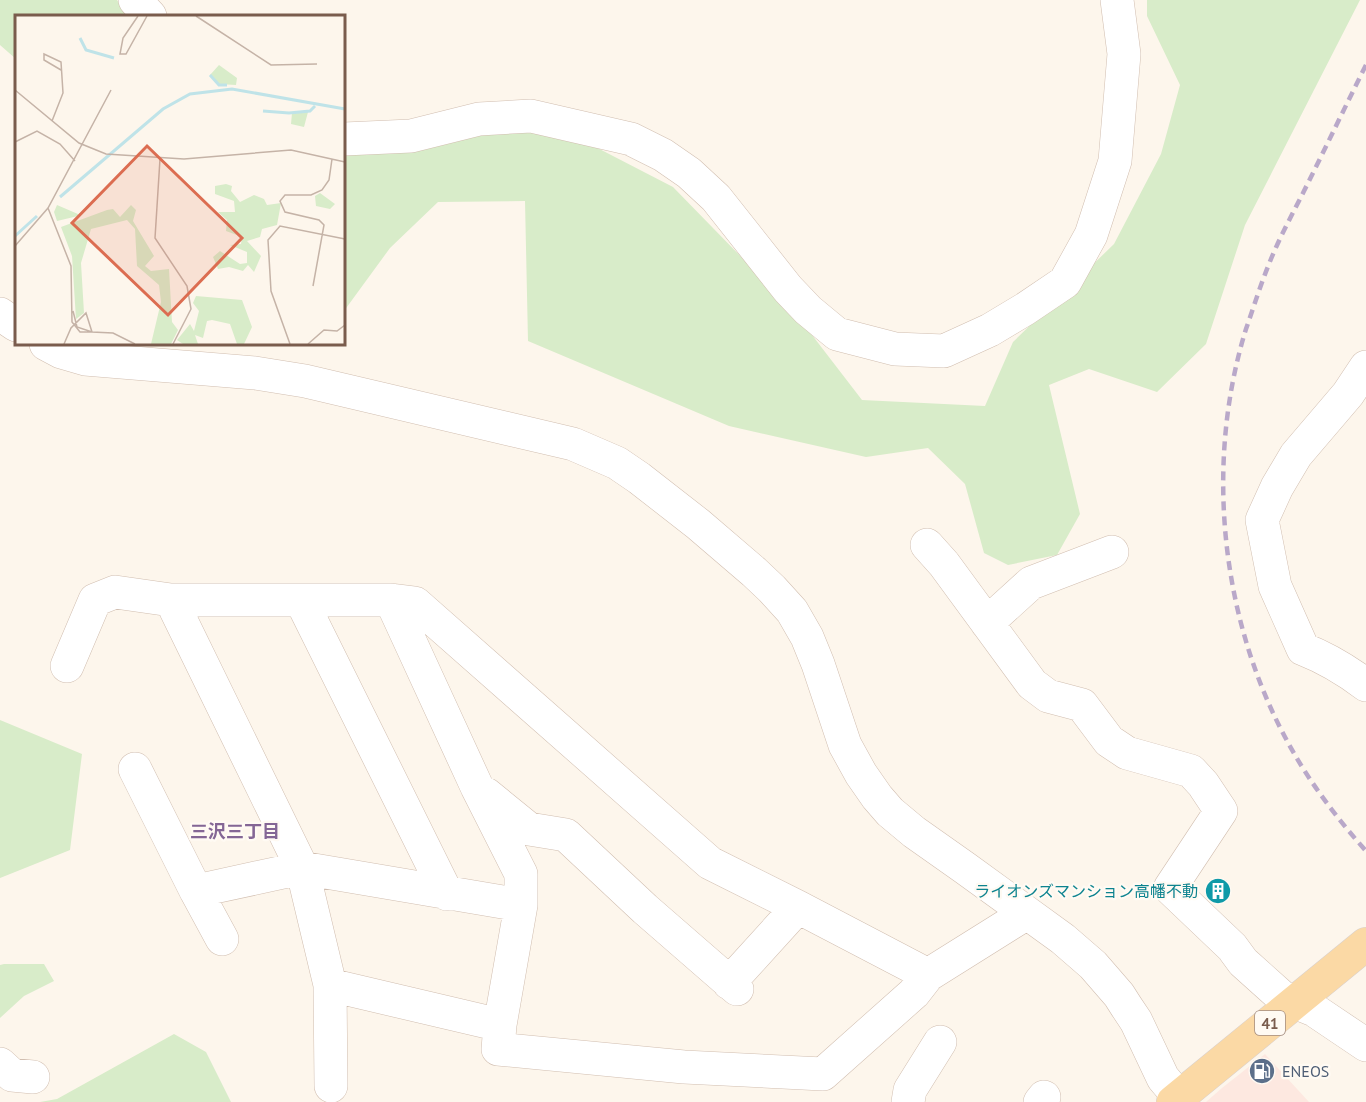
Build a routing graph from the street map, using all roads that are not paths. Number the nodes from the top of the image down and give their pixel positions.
1 (135, 0) edge
2 (1117, 0) edge
3 (149, 15) edge
4 (345, 139) edge
5 (0, 314) edge
6 (15, 324) edge
7 (48, 345) edge
8 (1366, 367) edge
9 (1357, 401) edge
10 (927, 544) dead end
11 (1112, 552) dead end
12 (171, 600) junction
13 (301, 600) junction
14 (391, 600) junction
15 (987, 623) junction
16 (68, 666) dead end
17 (1366, 685) edge
18 (135, 769) dead end
19 (477, 787) junction
20 (302, 868) junction
21 (196, 891) junction
22 (447, 894) junction
23 (521, 905) junction
24 (798, 907) junction
25 (1028, 913) junction
26 (222, 939) dead end
27 (1366, 944) edge
28 (928, 975) junction
29 (330, 985) junction
30 (1295, 1002) junction
31 (500, 1025) junction
32 (940, 1042) dead end
33 (1366, 1045) edge
34 (331, 1086) dead end
35 (1176, 1099) edge
36 (908, 1102) edge

1 - 3 street
2 - 4 street
5 - 6 street
7 - 25 street
8 - 9 street
9 - 17 street
10 - 15 street
11 - 15 street
12 - 13 street
12 - 16 street
12 - 20 street
13 - 14 street
13 - 22 street
14 - 19 street
14 - 24 street
15 - 30 street
18 - 21 street
19 - 23 street
19 - 24 street
20 - 21 street
20 - 22 street
20 - 29 street
21 - 26 street
22 - 23 street
23 - 31 street
24 - 28 street
25 - 28 street
25 - 35 street
27 - 30 main road, 41
28 - 31 street
29 - 31 street
29 - 34 street
30 - 33 street
30 - 35 main road, 41
32 - 36 street

